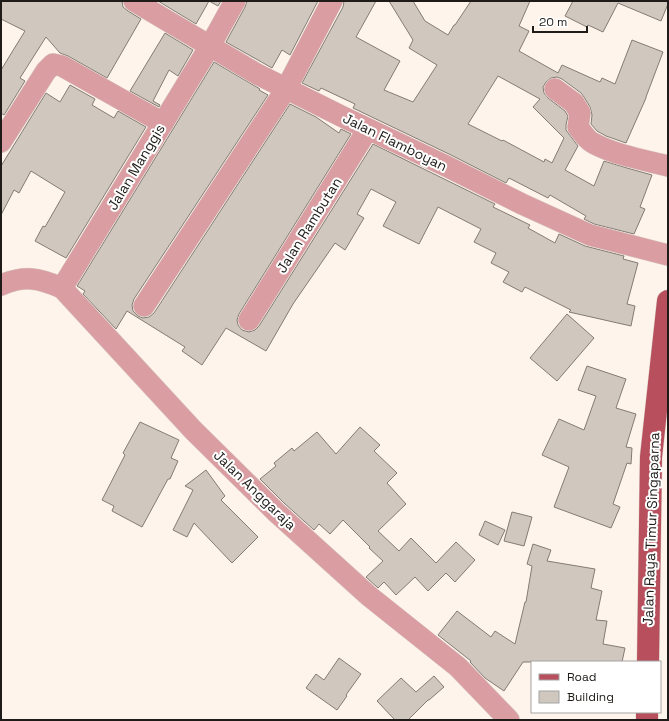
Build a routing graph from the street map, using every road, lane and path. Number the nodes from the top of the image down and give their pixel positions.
1 (136, 1) edge
2 (236, 1) edge
3 (332, 1) edge
4 (210, 46) junction
5 (286, 89) junction
6 (555, 89) dead end
7 (163, 123) junction
8 (368, 129) junction
9 (1, 142) edge
10 (668, 166) edge
11 (668, 255) edge
12 (1, 286) edge
13 (62, 288) junction
14 (668, 301) edge
15 (144, 306) dead end
16 (250, 320) dead end
17 (665, 350) edge
18 (648, 661) edge
19 (509, 720) edge

1 - 4 street, Jalan Flamboyan
2 - 4 street, Jalan Manggis
3 - 5 street
4 - 5 street, Jalan Flamboyan
4 - 7 street, Jalan Manggis
5 - 8 street, Jalan Flamboyan
5 - 15 street
6 - 10 street
7 - 9 street
7 - 13 street, Jalan Manggis
8 - 11 street, Jalan Flamboyan
8 - 16 street, Jalan Rambutan
12 - 13 street, Jalan Anggaraja
13 - 19 street, Jalan Anggaraja
14 - 17 main road, Jalan Raya Timur Singaparna
17 - 18 main road, Jalan Raya Timur Singaparna

